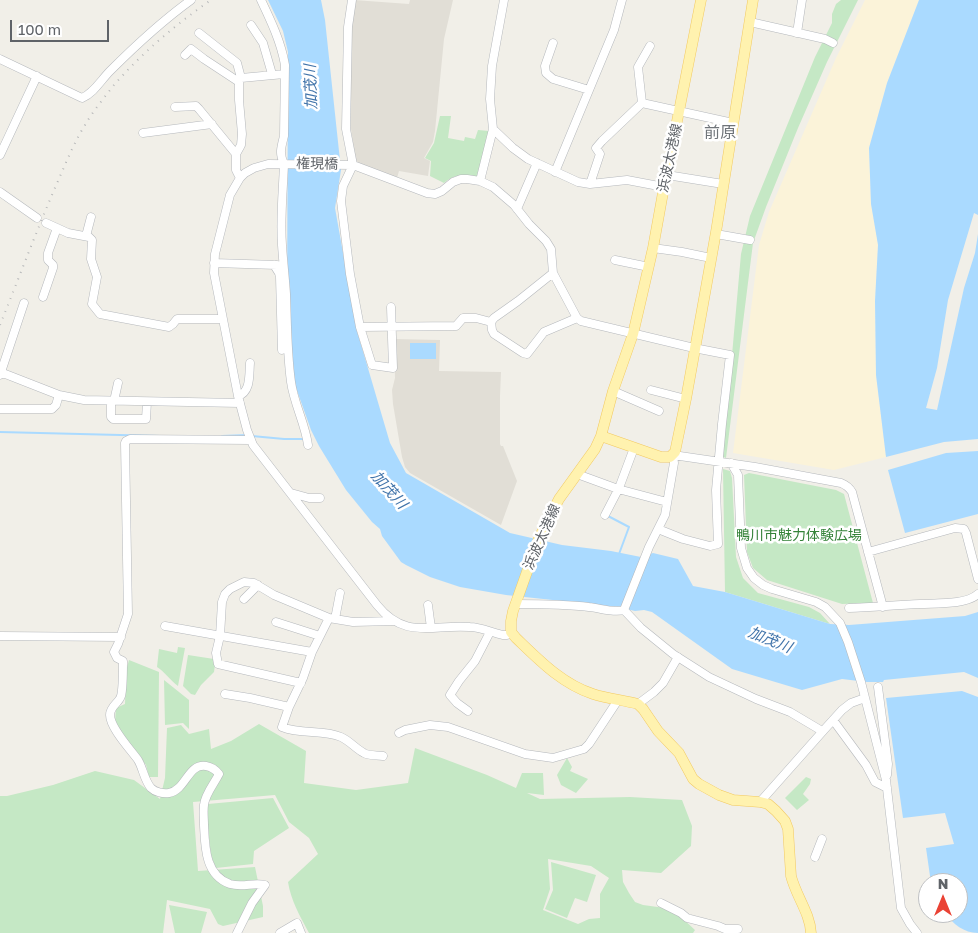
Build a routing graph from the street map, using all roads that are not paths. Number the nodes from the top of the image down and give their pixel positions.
1 (191, 0) edge
2 (261, 0) edge
3 (352, 0) edge
4 (504, 0) edge
5 (622, 0) edge
6 (701, 0) edge
7 (753, 0) edge
8 (802, 0) edge
9 (750, 22) junction
10 (251, 25) dead end
11 (199, 33) dead end
12 (797, 33) junction
13 (553, 43) dead end
14 (833, 43) dead end
15 (650, 46) dead end
16 (185, 55) dead end
17 (0, 59) edge
18 (272, 74) junction
19 (284, 74) junction
20 (37, 76) junction
21 (240, 80) junction
22 (589, 90) junction
23 (642, 103) junction
24 (175, 107) dead end
25 (680, 111) junction
26 (733, 123) junction
27 (212, 124) junction
28 (493, 129) junction
29 (143, 133) dead end
30 (236, 154) junction
31 (0, 155) edge
32 (537, 163) junction
33 (285, 164) junction
34 (350, 165) junction
35 (555, 172) junction
36 (667, 175) junction
37 (240, 178) junction
38 (480, 181) junction
39 (590, 184) junction
40 (723, 184) junction
41 (664, 187) junction
42 (0, 192) edge
43 (517, 208) junction
44 (91, 217) dead end
45 (37, 218) dead end
46 (46, 223) dead end
47 (57, 228) junction
48 (716, 234) junction
49 (86, 236) junction
50 (750, 240) dead end
51 (653, 248) junction
52 (711, 258) junction
53 (615, 260) dead end
54 (214, 263) junction
55 (274, 265) junction
56 (284, 265) junction
57 (649, 267) junction
58 (553, 273) junction
59 (44, 297) dead end
60 (24, 302) dead end
61 (391, 307) dead end
62 (577, 318) junction
63 (222, 319) junction
64 (491, 322) junction
65 (392, 326) junction
66 (360, 327) junction
67 (633, 334) junction
68 (694, 348) junction
69 (282, 350) dead end
70 (250, 364) dead end
71 (0, 373) edge
72 (118, 383) dead end
73 (651, 390) dead end
74 (613, 391) junction
75 (59, 395) junction
76 (686, 399) junction
77 (239, 400) junction
78 (112, 401) junction
79 (147, 402) junction
80 (0, 409) edge
81 (659, 411) dead end
82 (601, 436) junction
83 (251, 440) junction
84 (308, 445) dead end
85 (634, 448) junction
86 (672, 455) junction
87 (719, 461) junction
88 (731, 463) junction
89 (577, 474) junction
90 (618, 489) junction
91 (291, 493) junction
92 (320, 498) dead end
93 (667, 502) junction
94 (605, 515) dead end
95 (658, 529) junction
96 (868, 552) junction
97 (978, 579) edge
98 (258, 585) junction
99 (340, 593) dead end
100 (978, 594) edge
101 (244, 599) dead end
102 (516, 602) junction
103 (428, 605) dead end
104 (882, 607) junction
105 (849, 608) dead end
106 (624, 610) junction
107 (332, 618) junction
108 (394, 621) junction
109 (276, 622) dead end
110 (165, 626) dead end
111 (432, 628) junction
112 (490, 632) junction
113 (511, 632) junction
114 (0, 636) edge
115 (121, 636) junction
116 (220, 636) junction
117 (320, 636) junction
118 (312, 652) junction
119 (678, 657) junction
120 (301, 683) junction
121 (878, 687) dead end
122 (225, 694) dead end
123 (865, 698) junction
124 (618, 700) junction
125 (638, 704) junction
126 (289, 707) junction
127 (468, 711) dead end
128 (833, 720) junction
129 (822, 731) junction
130 (399, 733) dead end
131 (383, 756) dead end
132 (887, 784) junction
133 (760, 802) junction
134 (822, 839) dead end
135 (815, 857) dead end
136 (661, 903) dead end
137 (738, 929) dead end
138 (237, 933) edge
139 (280, 933) edge
140 (301, 933) edge
141 (811, 933) edge
142 (917, 933) edge

1 - 20 street
2 - 19 street
3 - 34 street
4 - 28 street
5 - 22 street
6 - 25 main road, 浜波太港線
7 - 9 main road
8 - 12 street
9 - 12 street
9 - 26 main road
10 - 18 street
11 - 21 street
12 - 14 street
13 - 22 street
15 - 23 street
16 - 21 street
17 - 20 street
18 - 19 street
18 - 21 street
19 - 33 street
20 - 31 street
21 - 30 street
22 - 35 street
23 - 25 street
23 - 39 street
24 - 27 street
25 - 26 street
25 - 36 main road, 浜波太港線
26 - 40 main road
27 - 29 street
27 - 30 street
28 - 32 street
28 - 38 street
30 - 37 street
32 - 35 street
32 - 43 street
33 - 34 street, 権現橋
33 - 37 street, 権現橋
33 - 56 street
34 - 38 street, 権現橋
34 - 66 street
35 - 39 street
36 - 40 street
36 - 41 main road, 浜波太港線
37 - 54 street
38 - 43 street
39 - 41 street
40 - 48 main road
41 - 51 main road, 浜波太港線
42 - 45 street
43 - 58 street
44 - 49 street
46 - 47 street
47 - 49 street
47 - 59 street
48 - 50 street
48 - 52 main road
49 - 63 street
51 - 52 street
51 - 57 main road, 浜波太港線
52 - 68 main road
53 - 57 street
54 - 55 street
54 - 63 street
55 - 56 street
55 - 69 street
56 - 84 street
57 - 67 main road, 浜波太港線
58 - 62 street
58 - 64 street
60 - 71 street
61 - 65 street
62 - 64 street
62 - 67 street
63 - 77 street
64 - 65 street
65 - 66 street
65 - 66 street
67 - 68 street
67 - 74 main road, 浜波太港線
68 - 76 main road
68 - 87 street
70 - 77 street
71 - 75 street
72 - 78 street
73 - 76 street
74 - 81 street
74 - 82 main road, 浜波太港線
75 - 78 street
75 - 80 street
76 - 86 main road
77 - 79 street
77 - 83 street
78 - 79 street
78 - 79 street
82 - 85 main road
82 - 89 main road, 浜波太港線
83 - 91 street
83 - 115 street
85 - 86 main road
85 - 90 street
86 - 87 street
86 - 93 street
87 - 88 street
87 - 95 street
88 - 96 street
88 - 123 street
89 - 90 street
89 - 102 main road, 浜波太港線
90 - 93 street
90 - 94 street
91 - 92 street
91 - 108 street
93 - 95 street
95 - 106 street
96 - 97 street
96 - 104 street
98 - 101 street
98 - 107 street
98 - 116 street
99 - 107 street
100 - 104 street
102 - 106 street
102 - 113 main road, 浜波太港線
103 - 111 street
104 - 105 street
106 - 119 street
107 - 108 street
107 - 117 street
108 - 111 street
109 - 117 street
110 - 116 street
111 - 112 street
112 - 113 street
112 - 127 street
113 - 124 main road
114 - 115 street
115 - 138 street
116 - 118 street
116 - 120 street
117 - 118 street
118 - 120 street
119 - 125 street
119 - 129 street
120 - 126 street
121 - 132 street
122 - 126 street
123 - 128 street
123 - 132 street
124 - 125 main road
124 - 130 street
125 - 133 main road
126 - 131 street
128 - 129 street
128 - 132 street
129 - 133 street
132 - 142 street
133 - 141 main road
134 - 135 street
136 - 137 street
139 - 140 street

